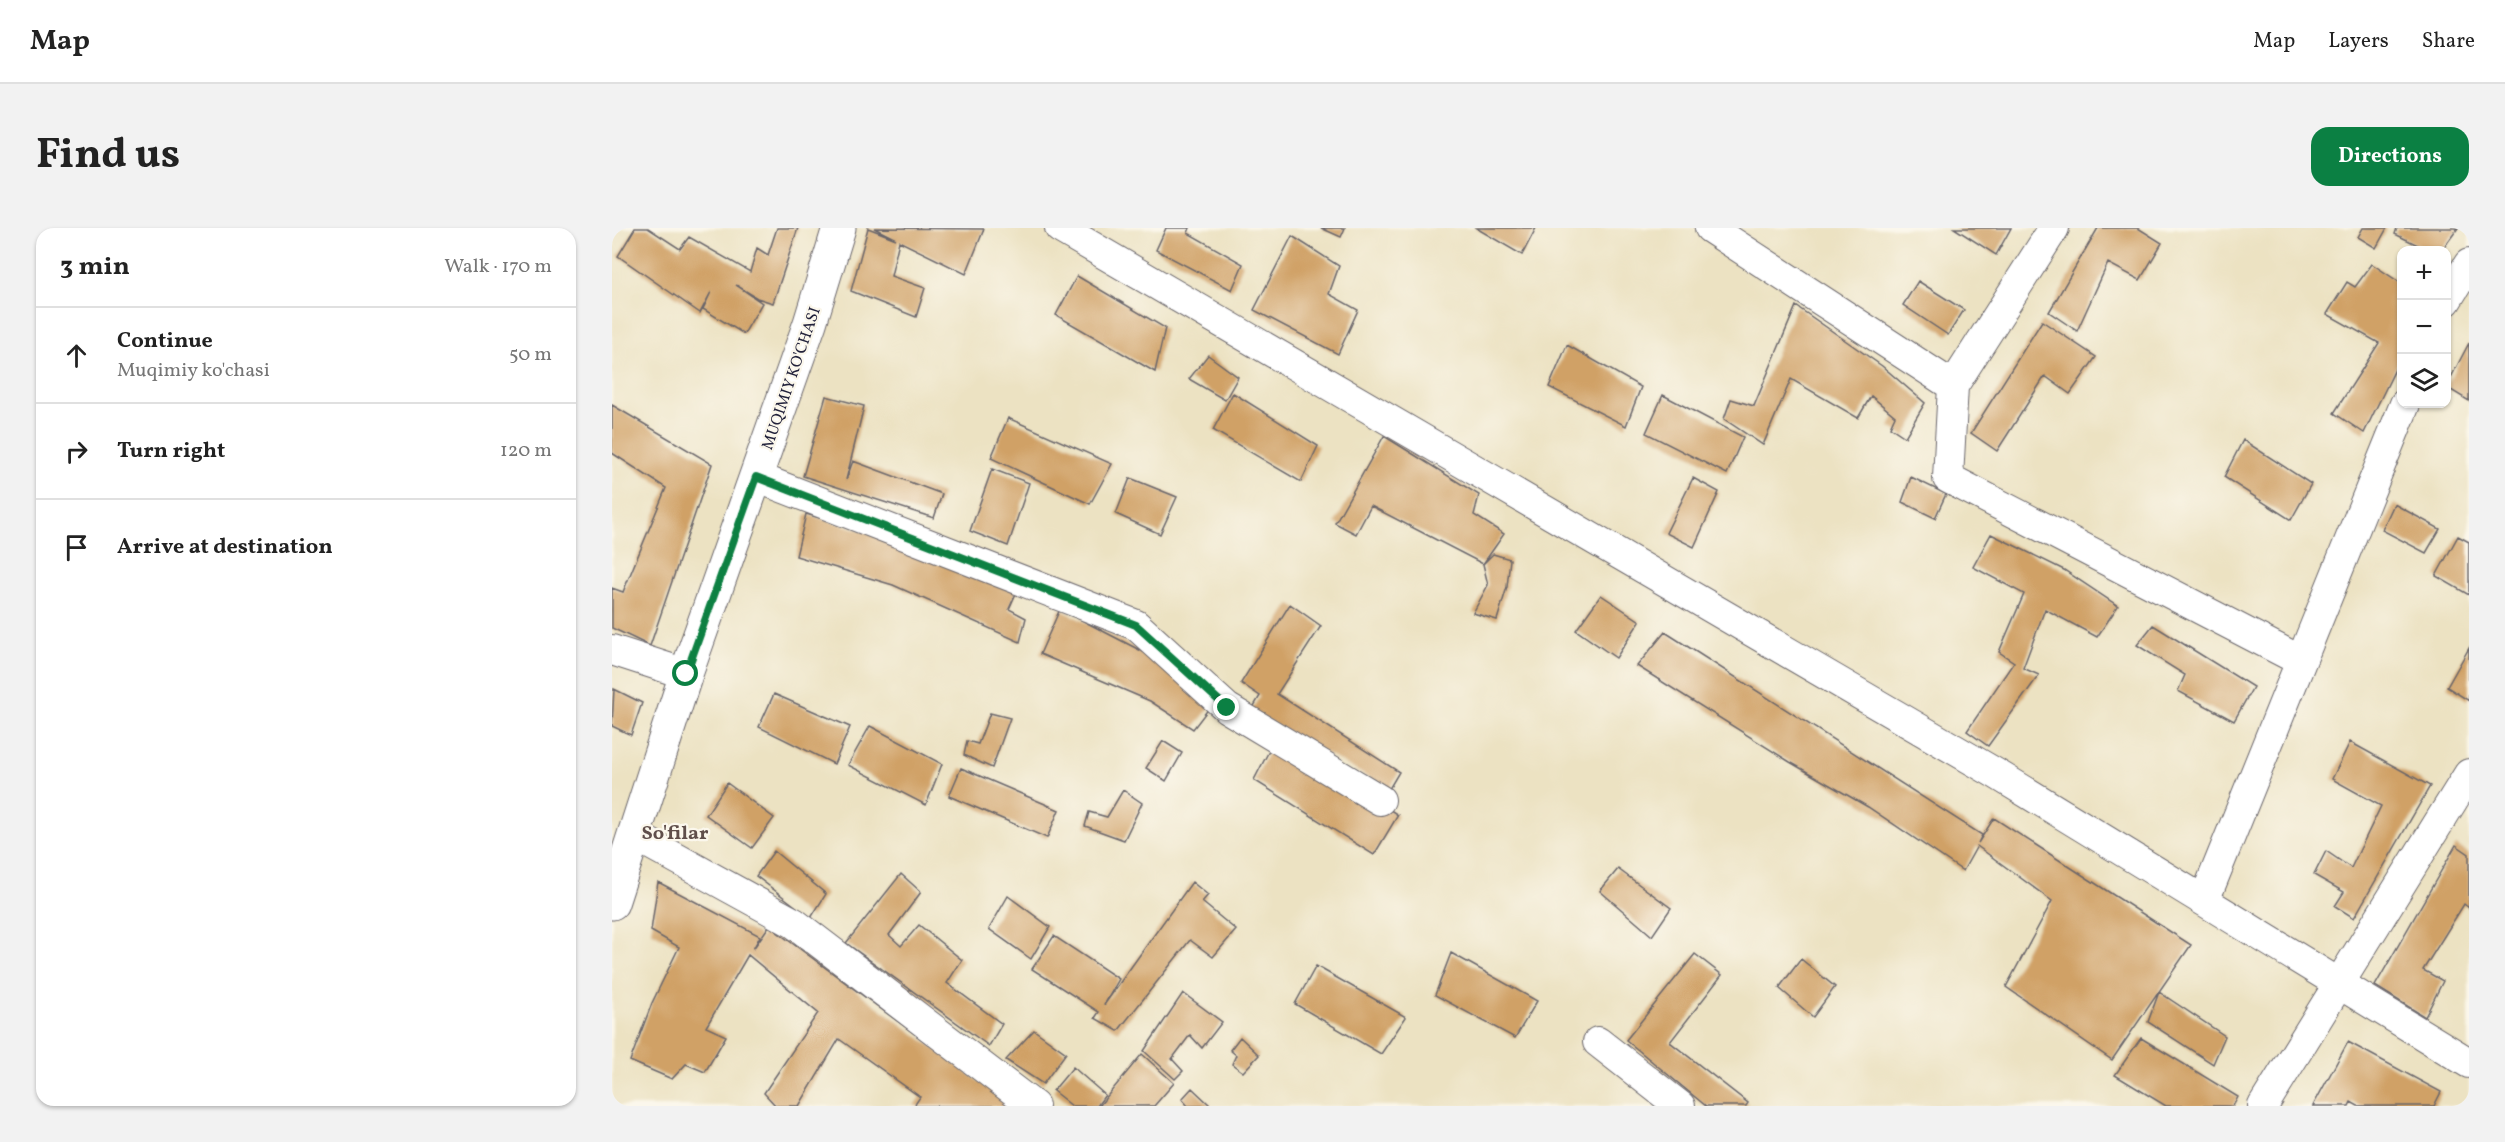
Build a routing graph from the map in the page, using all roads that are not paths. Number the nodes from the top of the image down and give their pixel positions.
1 (839, 228) edge
2 (1060, 228) edge
3 (1710, 228) edge
4 (2054, 228) edge
5 (2469, 264) edge
6 (2447, 300) edge
7 (1953, 386) junction
8 (2403, 408) edge
9 (756, 477) junction
10 (612, 650) edge
11 (2301, 661) junction
12 (686, 674) junction
13 (2469, 774) edge
14 (1380, 800) dead end
15 (634, 835) junction
16 (2204, 901) junction
17 (612, 903) edge
18 (2339, 984) junction
19 (1598, 1042) dead end
20 (2469, 1063) edge
21 (1034, 1106) edge
22 (1680, 1106) edge
23 (2263, 1106) edge

1 - 9 street, MUQIMIY KO'CHASI
2 - 16 street
3 - 7 street
4 - 7 street
5 - 6 street
7 - 11 street
8 - 11 street
9 - 12 street, MUQIMIY KO'CHASI
9 - 14 street
10 - 12 street
11 - 16 street
12 - 15 street, MUQIMIY KO'CHASI
13 - 18 street
15 - 17 street, MUQIMIY KO'CHASI
15 - 21 street
16 - 18 street
18 - 20 street
18 - 23 street
19 - 22 street

